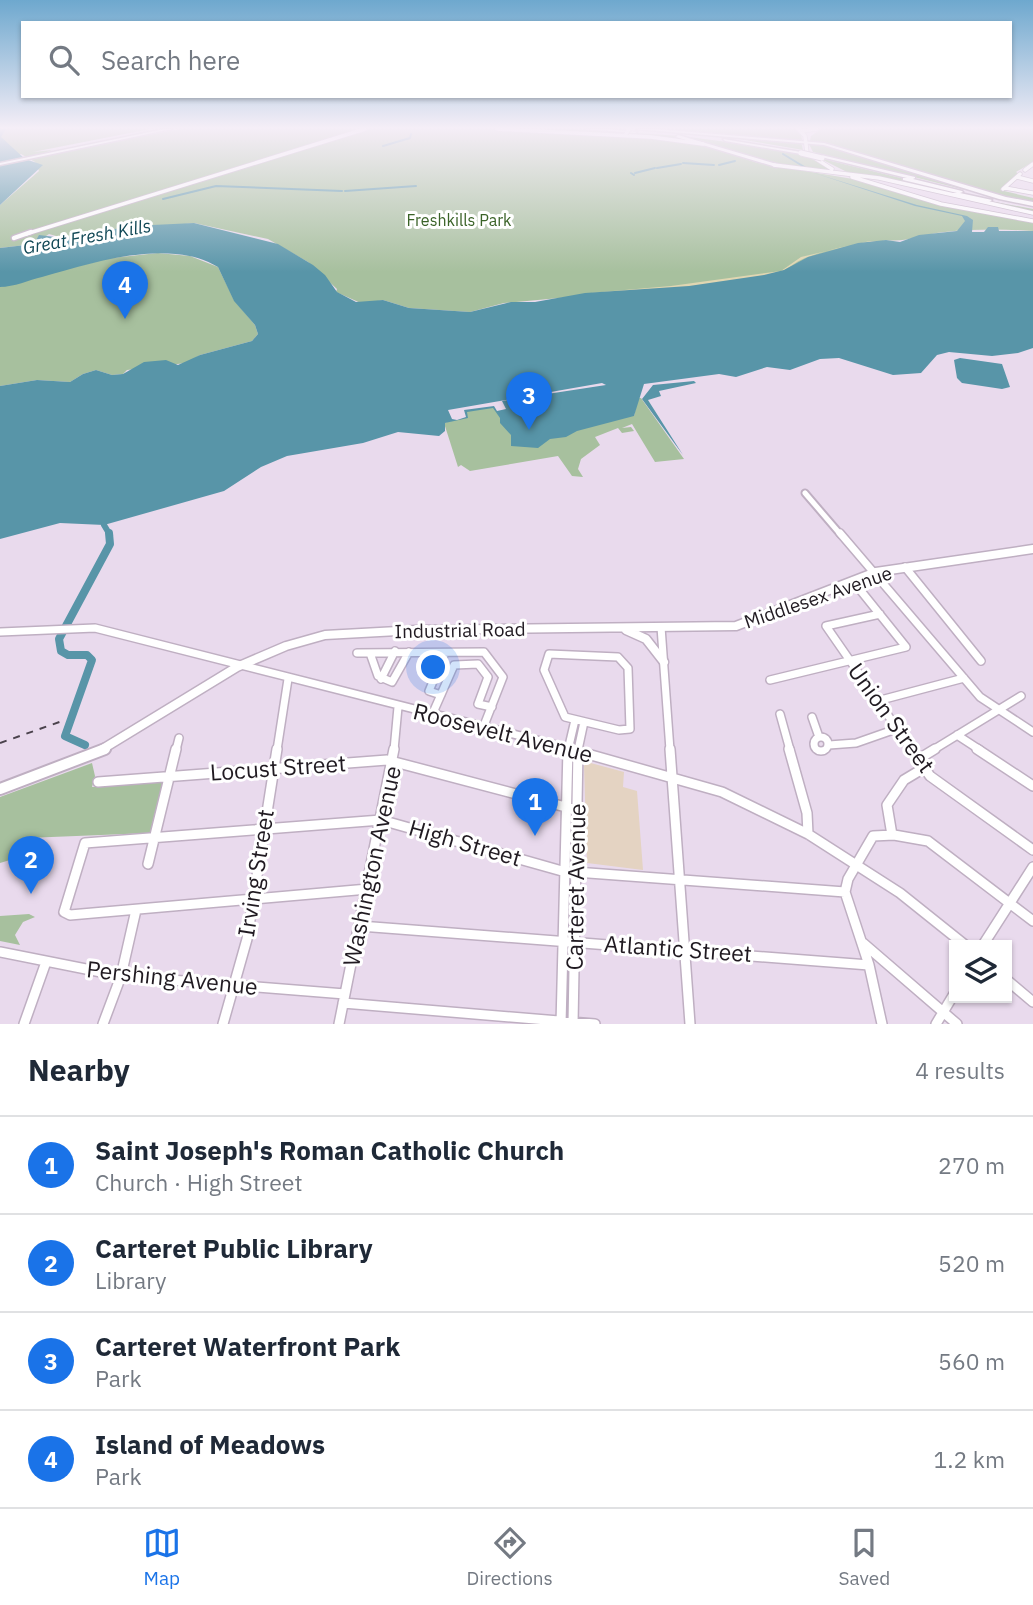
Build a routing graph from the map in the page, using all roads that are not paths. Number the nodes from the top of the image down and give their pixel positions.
1 (206, 177) edge
2 (852, 177) edge
3 (856, 177) edge
4 (869, 177) edge
5 (906, 177) edge
6 (910, 177) edge
7 (935, 177) edge
8 (1017, 177) edge
9 (890, 180) junction
10 (875, 183) junction
11 (912, 186) joint
12 (889, 188) junction
13 (1033, 193) edge
14 (1006, 199) junction
15 (1033, 208) edge
16 (1033, 221) edge
17 (14, 238) dead end
18 (805, 493) dead end
19 (1033, 549) edge
20 (905, 567) junction
21 (876, 572) junction
22 (853, 581) junction
23 (880, 614) junction
24 (661, 627) junction
25 (618, 628) junction
26 (0, 632) edge
27 (395, 651) junction
28 (409, 652) junction
29 (357, 653) dead end
30 (370, 653) junction
31 (445, 653) junction
32 (850, 661) junction
33 (982, 661) dead end
34 (664, 662) junction
35 (237, 667) junction
36 (964, 678) junction
37 (288, 679) junction
38 (381, 679) junction
39 (770, 680) dead end
40 (441, 695) junction
41 (1021, 695) dead end
42 (877, 701) junction
43 (398, 707) junction
44 (492, 707) junction
45 (998, 710) junction
46 (780, 714) dead end
47 (432, 715) junction
48 (812, 717) dead end
49 (580, 721) junction
50 (484, 728) junction
51 (896, 729) junction
52 (1033, 732) edge
53 (957, 735) junction
54 (179, 738) dead end
55 (568, 748) junction
56 (578, 751) junction
57 (393, 761) junction
58 (920, 764) junction
59 (272, 769) junction
60 (171, 776) junction
61 (672, 776) junction
62 (98, 782) dead end
63 (1033, 786) edge
64 (0, 789) edge
65 (572, 809) junction
66 (381, 820) junction
67 (263, 830) junction
68 (808, 834) junction
69 (892, 835) junction
70 (155, 838) junction
71 (1033, 850) edge
72 (148, 864) dead end
73 (855, 865) junction
74 (1033, 867) edge
75 (571, 871) junction
76 (679, 879) junction
77 (368, 889) junction
78 (845, 892) junction
79 (253, 899) junction
80 (1010, 903) junction
81 (136, 910) junction
82 (1033, 921) edge
83 (360, 926) junction
84 (563, 940) junction
85 (959, 940) edge
86 (986, 940) edge
87 (575, 942) junction
88 (862, 942) junction
89 (684, 949) junction
90 (0, 952) edge
91 (46, 962) junction
92 (869, 965) junction
93 (121, 976) junction
94 (1012, 984) edge
95 (235, 986) junction
96 (344, 999) junction
97 (949, 1002) edge
98 (1033, 1002) edge
99 (943, 1012) junction
100 (561, 1023) edge
101 (573, 1023) edge
102 (24, 1024) edge
103 (103, 1024) edge
104 (223, 1024) edge
105 (339, 1024) edge
106 (595, 1024) edge
107 (690, 1024) edge
108 (882, 1024) edge
109 (936, 1024) edge
110 (957, 1024) edge

1 - 17 street
2 - 12 street
3 - 10 street
4 - 9 street
5 - 15 highway
6 - 14 highway
7 - 14 highway
8 - 13 street
9 - 10 street
9 - 11 street
10 - 12 street
11 - 15 highway
12 - 16 street
14 - 15 highway
18 - 21 street
19 - 20 main road, Middlesex Avenue
20 - 21 main road, Middlesex Avenue
20 - 33 street
21 - 22 main road, Middlesex Avenue
21 - 36 street
22 - 23 street
22 - 24 main road, Middlesex Avenue
23 - 32 street, Union Street
23 - 32 street
24 - 25 main road, Industrial Road
24 - 34 street
25 - 34 main road
25 - 35 main road, Industrial Road
26 - 35 street, Roosevelt Avenue
27 - 28 street
27 - 30 street
27 - 38 street
28 - 31 street
28 - 38 street
29 - 30 street
30 - 38 street
31 - 40 street
31 - 44 street
32 - 39 street
32 - 42 street, Union Street
34 - 61 street
35 - 37 street, Roosevelt Avenue
35 - 64 main road, Industrial Road
36 - 42 street
36 - 45 street
37 - 43 street, Roosevelt Avenue
37 - 59 street, Irving Street
40 - 44 street
40 - 47 street
41 - 45 street
42 - 51 street, Union Street
43 - 47 street, Roosevelt Avenue
43 - 57 street, Washington Avenue
44 - 50 street
45 - 52 street
45 - 53 street
46 - 68 street
47 - 50 street, Roosevelt Avenue
48 - 51 street
49 - 49 street
49 - 55 street, Carteret Avenue
49 - 56 street, Carteret Avenue
50 - 55 street, Roosevelt Avenue
51 - 58 street, Union Street
53 - 58 street
53 - 63 street
54 - 60 street
55 - 56 street, Roosevelt Avenue
55 - 65 street, Carteret Avenue
56 - 61 street, Roosevelt Avenue
56 - 65 street, Carteret Avenue
57 - 59 street, Locust Street
57 - 65 street, Locust Street
57 - 66 street, Washington Avenue
58 - 69 street
58 - 71 street, Union Street
59 - 60 street, Locust Street
59 - 67 street, Irving Street
60 - 62 street, Locust Street
60 - 70 street
61 - 68 street, Roosevelt Avenue
61 - 76 street
65 - 75 street, Carteret Avenue
66 - 67 street, High Street
66 - 75 street, High Street
66 - 77 street, Washington Avenue
67 - 70 street, High Street
67 - 79 street, Irving Street
68 - 73 street, Roosevelt Avenue
69 - 73 street
69 - 80 street
70 - 72 street
70 - 81 street, High Street
73 - 78 street
73 - 85 street, Roosevelt Avenue
74 - 80 street
75 - 76 street, High Street
75 - 84 street, Carteret Avenue
75 - 87 street, Carteret Avenue
76 - 78 street, High Street
76 - 89 street
77 - 79 street
77 - 83 street, Washington Avenue
78 - 88 street
79 - 81 street
79 - 95 street, Irving Street
80 - 82 street
80 - 86 street
81 - 93 street
83 - 84 street, Atlantic Street
83 - 96 street, Washington Avenue
84 - 87 street, Atlantic Street
84 - 100 street, Carteret Avenue
87 - 89 street, Atlantic Street
87 - 101 street, Carteret Avenue
88 - 92 street
88 - 99 street
89 - 92 street, Atlantic Street
89 - 107 street
90 - 91 street, Pershing Avenue
91 - 93 street, Pershing Avenue
91 - 102 street
92 - 108 street
93 - 95 street, Pershing Avenue
93 - 103 street
94 - 98 street
95 - 96 street, Pershing Avenue
95 - 104 street, Irving Street
96 - 100 street, Pershing Avenue
96 - 105 street, Washington Avenue
97 - 99 street
99 - 109 street
99 - 110 street
100 - 101 street, Pershing Avenue
101 - 106 street, Pershing Avenue

